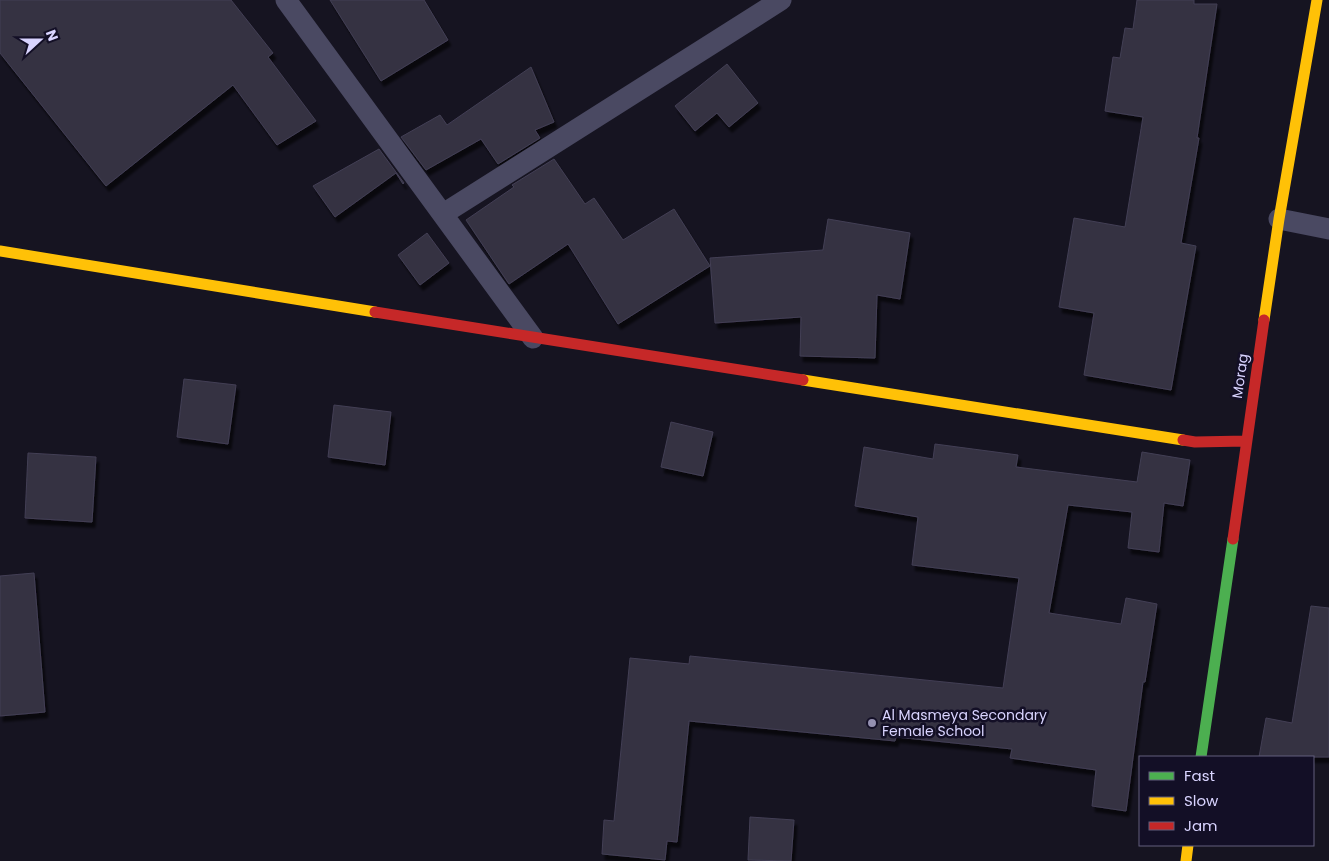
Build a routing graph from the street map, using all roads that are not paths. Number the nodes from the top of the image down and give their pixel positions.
1 (286, 0) edge
2 (781, 0) edge
3 (1317, 0) edge
4 (443, 214) junction
5 (1279, 219) junction
6 (1329, 229) edge
7 (0, 251) edge
8 (533, 338) junction
9 (1246, 441) junction
10 (1201, 756) edge
11 (1188, 846) edge
12 (1186, 861) edge

1 - 4 lane
2 - 4 lane
3 - 5 street, Morag
4 - 8 lane
5 - 6 lane
5 - 9 street, Morag
7 - 8 street
8 - 9 street
9 - 10 street, Morag
11 - 12 street

